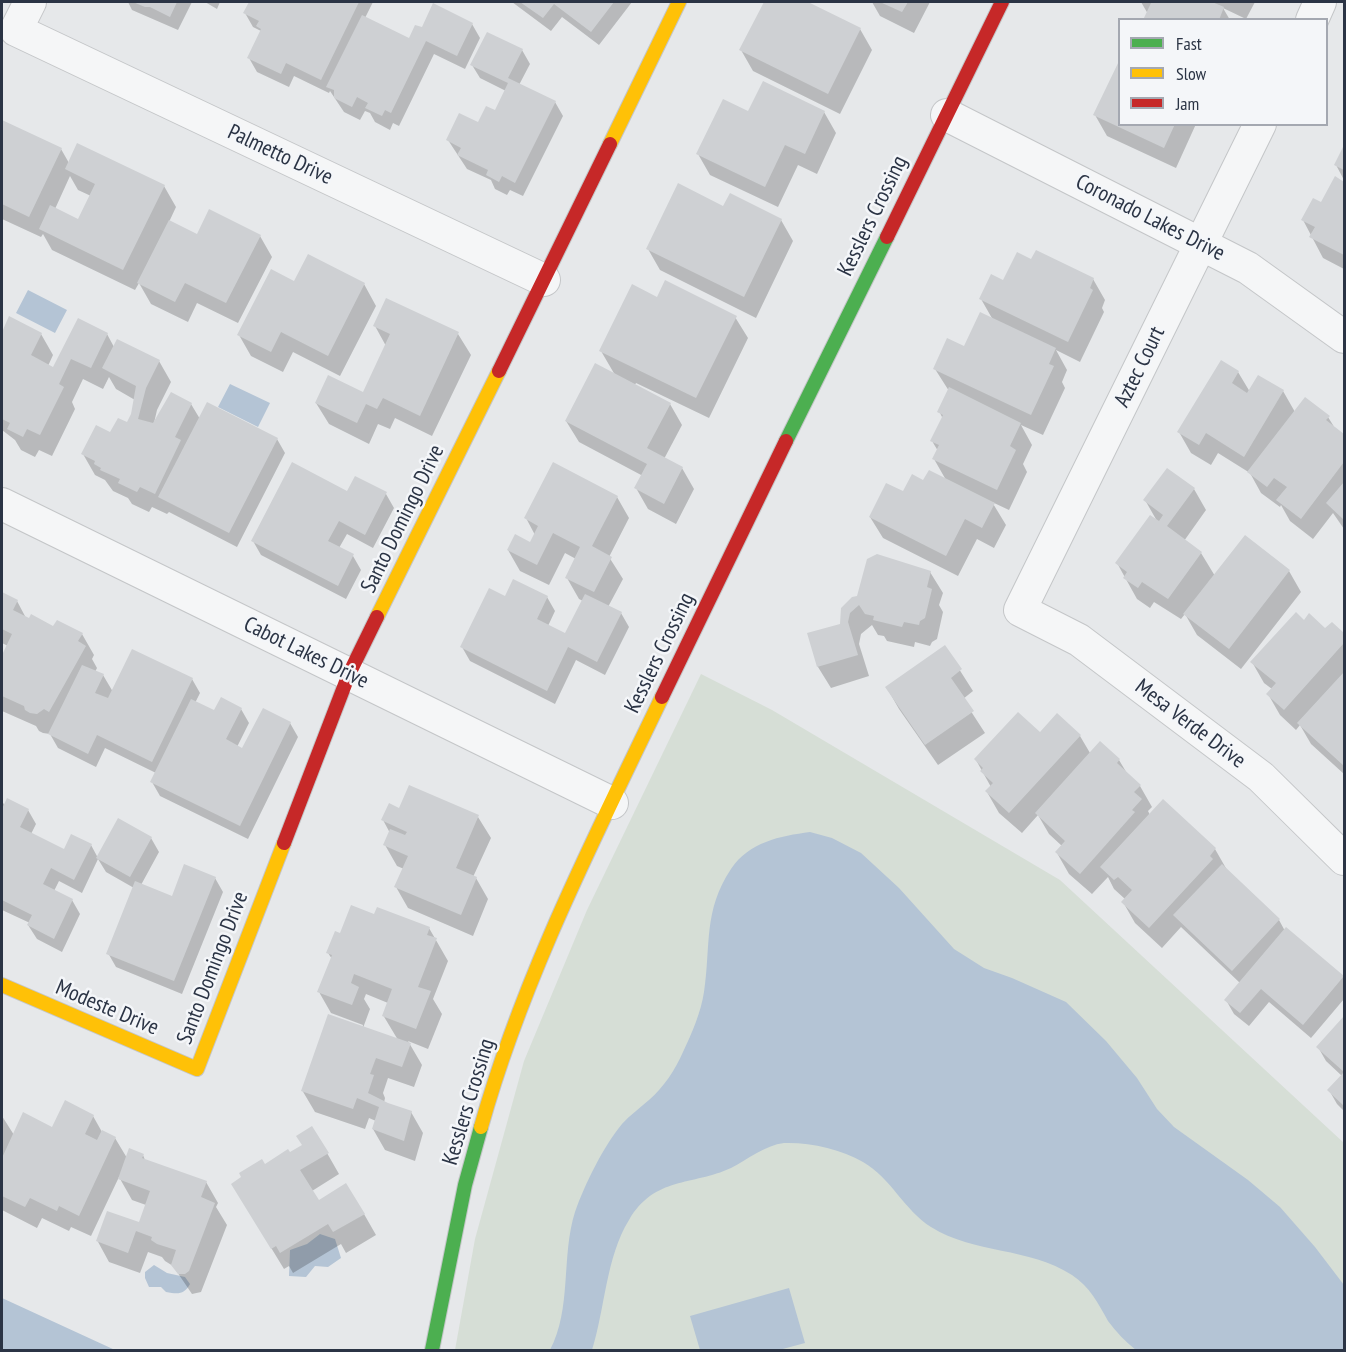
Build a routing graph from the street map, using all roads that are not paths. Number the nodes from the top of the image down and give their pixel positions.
1 (30, 2) edge
2 (679, 2) edge
3 (1002, 2) edge
4 (1320, 2) edge
5 (1313, 18) edge
6 (946, 115) junction
7 (1259, 126) edge
8 (1201, 244) junction
9 (544, 280) junction
10 (1344, 337) edge
11 (2, 504) edge
12 (1020, 610) joint
13 (349, 674) junction
14 (612, 802) junction
15 (1344, 859) edge
16 (2, 985) edge
17 (197, 1069) joint
18 (432, 1350) edge

1 - 9 street, Palmetto Drive
2 - 9 street, Santo Domingo Drive
3 - 6 street, Kesslers Crossing
4 - 5 street
6 - 8 street, Coronado Lakes Drive
6 - 14 street, Kesslers Crossing
7 - 8 street, Aztec Court
8 - 10 street, Coronado Lakes Drive
8 - 12 street, Aztec Court
9 - 13 street, Santo Domingo Drive
11 - 13 street, Cabot Lakes Drive
12 - 15 street, Mesa Verde Drive
13 - 14 street, Cabot Lakes Drive
13 - 17 street, Santo Domingo Drive
14 - 18 street, Kesslers Crossing
16 - 17 street, Modeste Drive

